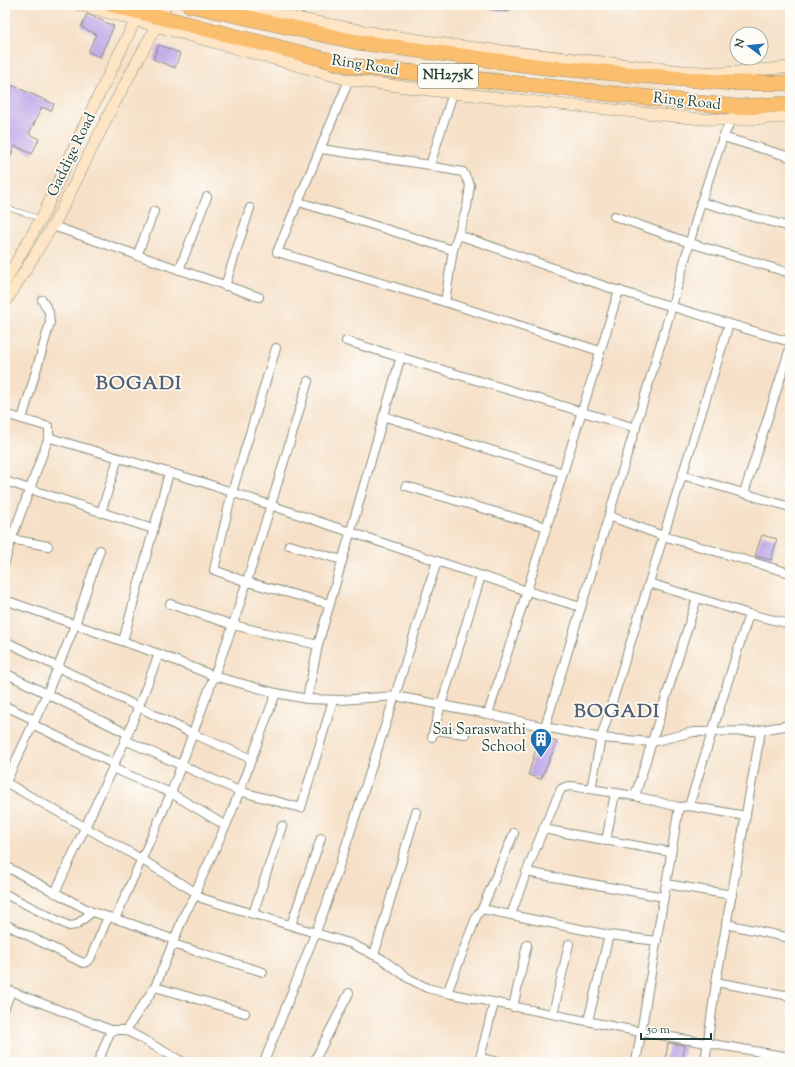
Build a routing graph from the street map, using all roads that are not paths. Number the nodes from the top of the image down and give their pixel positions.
1 (80, 5) edge
2 (113, 5) edge
3 (190, 5) edge
4 (239, 5) edge
5 (139, 13) edge
6 (161, 16) edge
7 (336, 32) junction
8 (459, 51) junction
9 (305, 61) junction
10 (790, 67) edge
11 (350, 80) junction
12 (790, 83) edge
13 (453, 93) junction
14 (790, 104) edge
15 (734, 114) junction
16 (790, 117) edge
17 (723, 137) junction
18 (321, 149) junction
19 (790, 157) edge
20 (430, 165) junction
21 (207, 197) dead end
22 (299, 202) junction
23 (701, 202) junction
24 (5, 207) edge
25 (250, 208) dead end
26 (154, 211) dead end
27 (614, 216) dead end
28 (42, 218) junction
29 (53, 226) junction
30 (790, 227) edge
31 (459, 235) junction
32 (690, 243) junction
33 (453, 250) junction
34 (137, 256) junction
35 (178, 270) junction
36 (790, 273) edge
37 (5, 282) edge
38 (225, 286) junction
39 (619, 290) junction
40 (259, 297) dead end
41 (42, 300) dead end
42 (445, 302) junction
43 (5, 303) edge
44 (672, 306) junction
45 (729, 324) junction
46 (346, 341) dead end
47 (790, 342) edge
48 (276, 348) dead end
49 (790, 348) edge
50 (600, 351) junction
51 (400, 356) junction
52 (308, 381) dead end
53 (583, 411) junction
54 (5, 414) edge
55 (383, 416) junction
56 (22, 419) junction
57 (636, 428) junction
58 (49, 437) junction
59 (118, 458) junction
60 (169, 472) junction
61 (563, 472) junction
62 (682, 475) junction
63 (5, 481) edge
64 (406, 486) dead end
65 (30, 489) junction
66 (232, 492) junction
67 (744, 493) junction
68 (271, 505) junction
69 (790, 507) edge
70 (101, 512) junction
71 (609, 516) junction
72 (547, 527) junction
73 (153, 529) junction
74 (350, 532) junction
75 (663, 536) junction
76 (8, 539) edge
77 (289, 545) dead end
78 (48, 546) dead end
79 (100, 550) dead end
80 (342, 560) junction
81 (437, 561) junction
82 (5, 562) edge
83 (790, 573) edge
84 (481, 576) junction
85 (246, 582) junction
86 (649, 583) junction
87 (527, 591) junction
88 (697, 598) junction
89 (5, 600) edge
90 (170, 604) dead end
91 (330, 604) junction
92 (581, 607) junction
93 (749, 614) junction
94 (233, 624) junction
95 (790, 624) edge
96 (75, 625) junction
97 (5, 641) edge
98 (123, 641) junction
99 (318, 645) junction
100 (159, 654) junction
101 (58, 666) junction
102 (5, 674) edge
103 (214, 676) junction
104 (276, 693) junction
105 (47, 694) junction
106 (395, 696) junction
107 (307, 699) junction
108 (333, 700) junction
109 (441, 705) junction
110 (5, 706) edge
111 (139, 708) junction
112 (488, 714) junction
113 (34, 722) junction
114 (790, 725) edge
115 (545, 727) junction
116 (761, 730) junction
117 (713, 731) junction
118 (193, 734) junction
119 (465, 734) dead end
120 (127, 737) junction
121 (601, 738) junction
122 (652, 742) junction
123 (252, 759) junction
124 (181, 765) junction
125 (113, 766) junction
126 (5, 782) edge
127 (591, 789) junction
128 (239, 791) junction
129 (171, 793) junction
130 (615, 793) junction
131 (635, 796) junction
132 (689, 806) junction
133 (679, 807) junction
134 (416, 812) dead end
135 (746, 816) junction
136 (226, 826) junction
137 (282, 826) dead end
138 (85, 827) junction
139 (543, 829) junction
140 (514, 833) dead end
141 (321, 838) dead end
142 (606, 841) junction
143 (671, 852) junction
144 (142, 860) junction
145 (5, 866) edge
146 (526, 872) junction
147 (666, 884) junction
148 (55, 893) junction
149 (197, 893) junction
150 (5, 894) edge
151 (732, 895) junction
152 (664, 897) junction
153 (482, 909) junction
154 (92, 912) junction
155 (253, 914) junction
156 (511, 915) junction
157 (112, 918) junction
158 (5, 924) edge
159 (726, 924) junction
160 (291, 925) junction
161 (316, 933) junction
162 (609, 935) junction
163 (790, 938) edge
164 (656, 941) junction
165 (173, 942) junction
166 (569, 944) dead end
167 (527, 945) dead end
168 (374, 955) junction
169 (262, 972) dead end
170 (716, 982) junction
171 (155, 987) junction
172 (8, 990) edge
173 (349, 993) dead end
174 (447, 993) junction
175 (790, 996) edge
176 (494, 1003) junction
177 (513, 1006) junction
178 (5, 1007) edge
179 (245, 1013) dead end
180 (553, 1014) junction
181 (588, 1021) junction
182 (111, 1030) junction
183 (126, 1030) junction
184 (642, 1032) junction
185 (708, 1044) junction
186 (787, 1058) edge
187 (479, 1060) edge
188 (98, 1062) edge
189 (183, 1062) edge
190 (264, 1062) edge
191 (314, 1062) edge
192 (498, 1062) edge
193 (636, 1062) edge
194 (705, 1062) edge

1 - 5 street
2 - 5 highway, Ring Road / NH275K
3 - 7 highway, Ring Road / NH275K
4 - 7 street
5 - 6 highway, Ring Road / NH275K
5 - 28 street, Gaddige Road
6 - 9 highway, Ring Road / NH275K
6 - 29 street, Gaddige Road
7 - 8 highway, Ring Road / NH275K
8 - 10 street
8 - 12 highway, Ring Road / NH275K
9 - 11 street
9 - 15 highway, Ring Road / NH275K
11 - 13 street
11 - 18 street
13 - 15 street
13 - 20 street
14 - 15 highway, Ring Road / NH275K
15 - 16 street
15 - 17 street
17 - 19 street
17 - 23 street
18 - 20 street
18 - 22 street
20 - 31 street
21 - 35 street
22 - 33 street
22 - 42 street
23 - 30 street
23 - 32 street
24 - 28 lane
25 - 38 street
26 - 34 street
27 - 32 street
28 - 37 street, Gaddige Road
29 - 34 street
29 - 43 street, Gaddige Road
31 - 33 street
31 - 39 street
32 - 36 street
32 - 44 street
33 - 42 street
34 - 35 street
35 - 38 street
38 - 40 street
39 - 44 street
39 - 50 street
41 - 56 street
42 - 50 street
44 - 45 street
44 - 57 street
45 - 47 street
45 - 62 street
46 - 51 street
48 - 66 street
49 - 67 street
50 - 53 street
51 - 53 street
51 - 55 street
52 - 68 street
53 - 57 street
53 - 61 street
54 - 56 street
55 - 61 street
55 - 74 street
56 - 58 street
57 - 71 street
58 - 59 street
58 - 65 street
59 - 60 street
59 - 70 street
60 - 66 street
60 - 73 street
61 - 72 street
62 - 67 street
62 - 75 street
63 - 65 street
64 - 72 street
65 - 70 street
65 - 76 street
66 - 68 street
66 - 85 street
67 - 69 street
68 - 74 street
68 - 85 street
70 - 73 street
71 - 75 street
71 - 92 street
72 - 87 street
73 - 98 street
74 - 80 street
74 - 81 street
75 - 83 street
75 - 86 street
76 - 78 street
76 - 82 street
77 - 80 street
79 - 96 street
80 - 91 street
81 - 84 street
81 - 106 street
84 - 87 street
84 - 109 street
85 - 91 street
85 - 94 street
86 - 88 street
86 - 121 street
87 - 92 street
87 - 112 street
88 - 93 street
88 - 122 street
89 - 96 street
90 - 94 street
91 - 99 street
92 - 115 street
93 - 95 street
93 - 117 street
94 - 99 street
94 - 103 street
96 - 98 street
96 - 101 street
97 - 101 street
98 - 100 street
99 - 107 street
100 - 103 street
100 - 111 street
101 - 105 street
101 - 111 street
102 - 105 street
103 - 104 street
103 - 118 street
104 - 107 street
104 - 123 street
105 - 113 street
105 - 120 street
106 - 108 street
106 - 109 street
106 - 161 street
107 - 108 street
108 - 128 street
109 - 112 street
109 - 119 street
110 - 113 street
111 - 118 street
111 - 120 street
112 - 115 street
113 - 125 street
113 - 126 street
114 - 116 street
115 - 121 street
116 - 117 street
116 - 135 street
117 - 122 street
117 - 132 street
118 - 123 street
118 - 124 street
120 - 124 street
120 - 125 street
121 - 122 street
121 - 127 street
122 - 131 street
123 - 128 street
124 - 128 street
124 - 129 street
125 - 129 street
125 - 138 street
126 - 138 street
127 - 130 street
127 - 139 street
128 - 136 street
129 - 136 street
129 - 144 street
130 - 131 street
130 - 142 street
131 - 133 street
132 - 133 street
132 - 135 street
133 - 143 street
134 - 168 street
135 - 151 street
136 - 149 street
137 - 155 street
138 - 144 street
138 - 148 street
139 - 142 street
139 - 146 street
140 - 153 street
141 - 160 street
142 - 143 street
143 - 147 street
144 - 149 street
144 - 157 street
145 - 148 street
146 - 152 street
146 - 156 street
147 - 151 street
147 - 152 street
148 - 154 street
149 - 155 street
149 - 165 street
150 - 154 street
151 - 159 street
152 - 164 street
153 - 156 street
153 - 174 street
154 - 157 street
155 - 160 street
156 - 162 street
157 - 158 street
157 - 165 street
159 - 163 street
159 - 170 street
160 - 161 street
161 - 168 street
161 - 190 street
162 - 164 street
162 - 181 street
164 - 184 street
165 - 169 street
165 - 171 street
166 - 180 street
167 - 177 street
168 - 174 street
170 - 175 street
170 - 185 street
171 - 179 street
171 - 183 street
172 - 178 street
172 - 182 street
173 - 191 street
174 - 176 street
176 - 177 street
176 - 187 street
177 - 180 street
180 - 181 street
181 - 184 street
182 - 183 street
182 - 188 street
183 - 189 street
184 - 185 street
184 - 193 street
185 - 186 street
185 - 194 street
187 - 192 street

